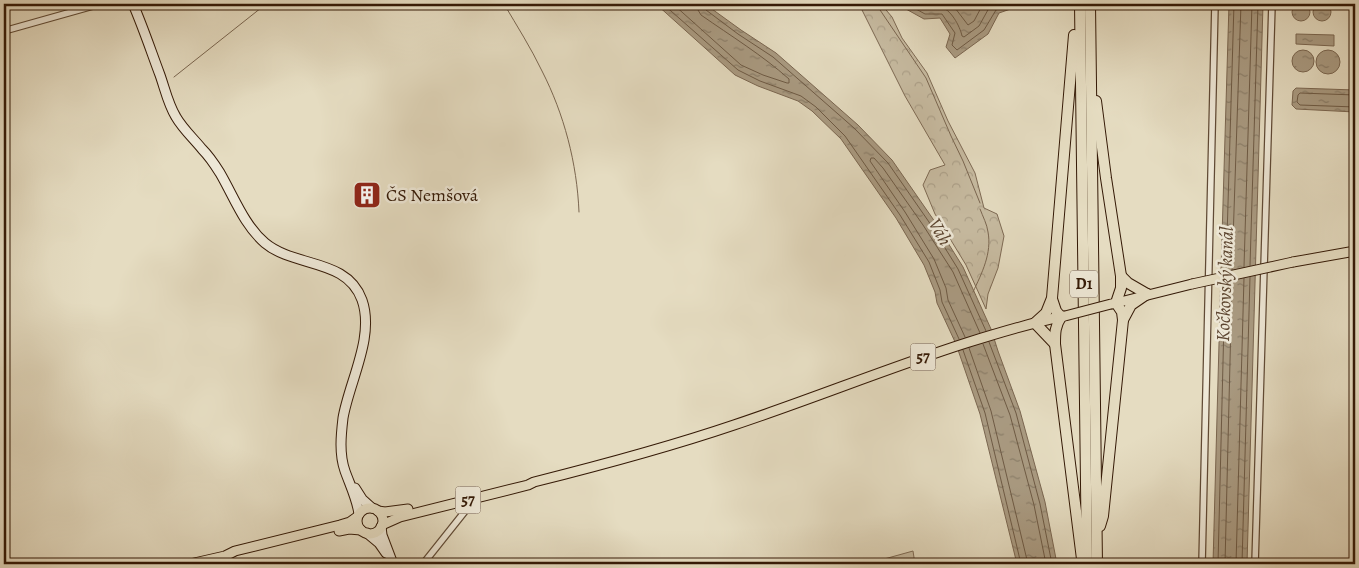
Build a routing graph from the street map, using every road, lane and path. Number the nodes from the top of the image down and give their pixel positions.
1 (100, 4) edge
2 (133, 4) edge
3 (1078, 4) edge
4 (1090, 4) edge
5 (1216, 4) edge
6 (1272, 4) edge
7 (4, 31) edge
8 (1090, 51) junction
9 (1355, 251) edge
10 (1121, 276) junction
11 (1147, 294) junction
12 (1052, 298) junction
13 (1114, 303) junction
14 (1063, 317) junction
15 (1123, 320) junction
16 (1033, 324) junction
17 (1056, 344) junction
18 (348, 478) junction
19 (534, 482) junction
20 (375, 510) junction
21 (466, 510) dead end
22 (358, 515) junction
23 (381, 526) junction
24 (364, 532) junction
25 (1096, 538) junction
26 (225, 556) junction
27 (393, 562) edge
28 (190, 564) edge
29 (423, 564) edge
30 (1082, 564) edge
31 (1087, 564) edge
32 (1097, 564) edge
33 (1202, 564) edge
34 (1255, 564) edge

1 - 7 street
2 - 18 main road
3 - 12 highway
3 - 31 highway, D1
4 - 8 highway, D1
5 - 33 street
6 - 34 street
8 - 10 highway
8 - 25 highway, D1
9 - 11 main road, 57, bridge
10 - 11 highway
10 - 13 highway
11 - 13 main road, 57
11 - 15 highway
12 - 14 highway
12 - 16 highway
13 - 14 main road, 57, bridge
13 - 15 highway
14 - 16 main road, 57
14 - 17 highway
15 - 25 highway
16 - 17 highway
16 - 19 main road, 57
17 - 30 highway
18 - 20 main road
18 - 22 main road
19 - 20 main road, 57
19 - 23 main road, 57
20 - 22 main road, 57
20 - 23 main road
21 - 29 street
22 - 24 main road
22 - 26 main road, 57
23 - 24 main road, 57
23 - 27 main road
24 - 26 main road, 57
24 - 27 main road
25 - 32 highway, D1
26 - 28 main road, 57

